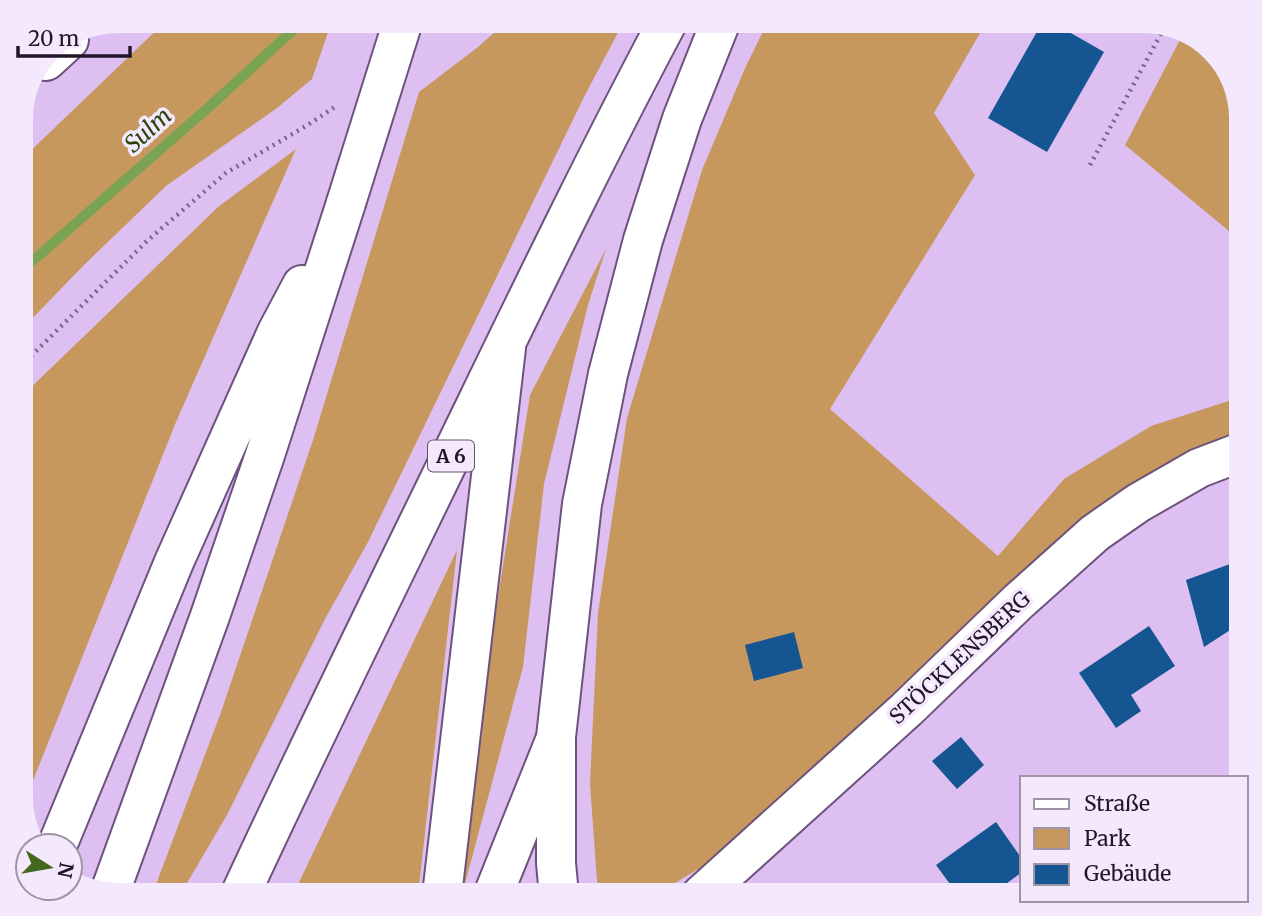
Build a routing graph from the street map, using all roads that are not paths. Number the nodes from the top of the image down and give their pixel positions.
1 (399, 33) edge
2 (662, 33) edge
3 (716, 33) edge
4 (290, 336) junction
5 (506, 342) junction
6 (1229, 457) edge
7 (556, 737) junction
8 (63, 832) edge
9 (113, 883) edge
10 (246, 883) edge
11 (443, 883) edge
12 (498, 883) edge
13 (558, 883) edge
14 (714, 883) edge

1 - 4 main road, bridge
2 - 5 main road, A 6
3 - 7 main road
4 - 8 main road
4 - 9 main road
5 - 10 main road, A 6
5 - 11 main road
6 - 14 main road, STÖCKLENSBERG
7 - 12 main road
7 - 13 main road

